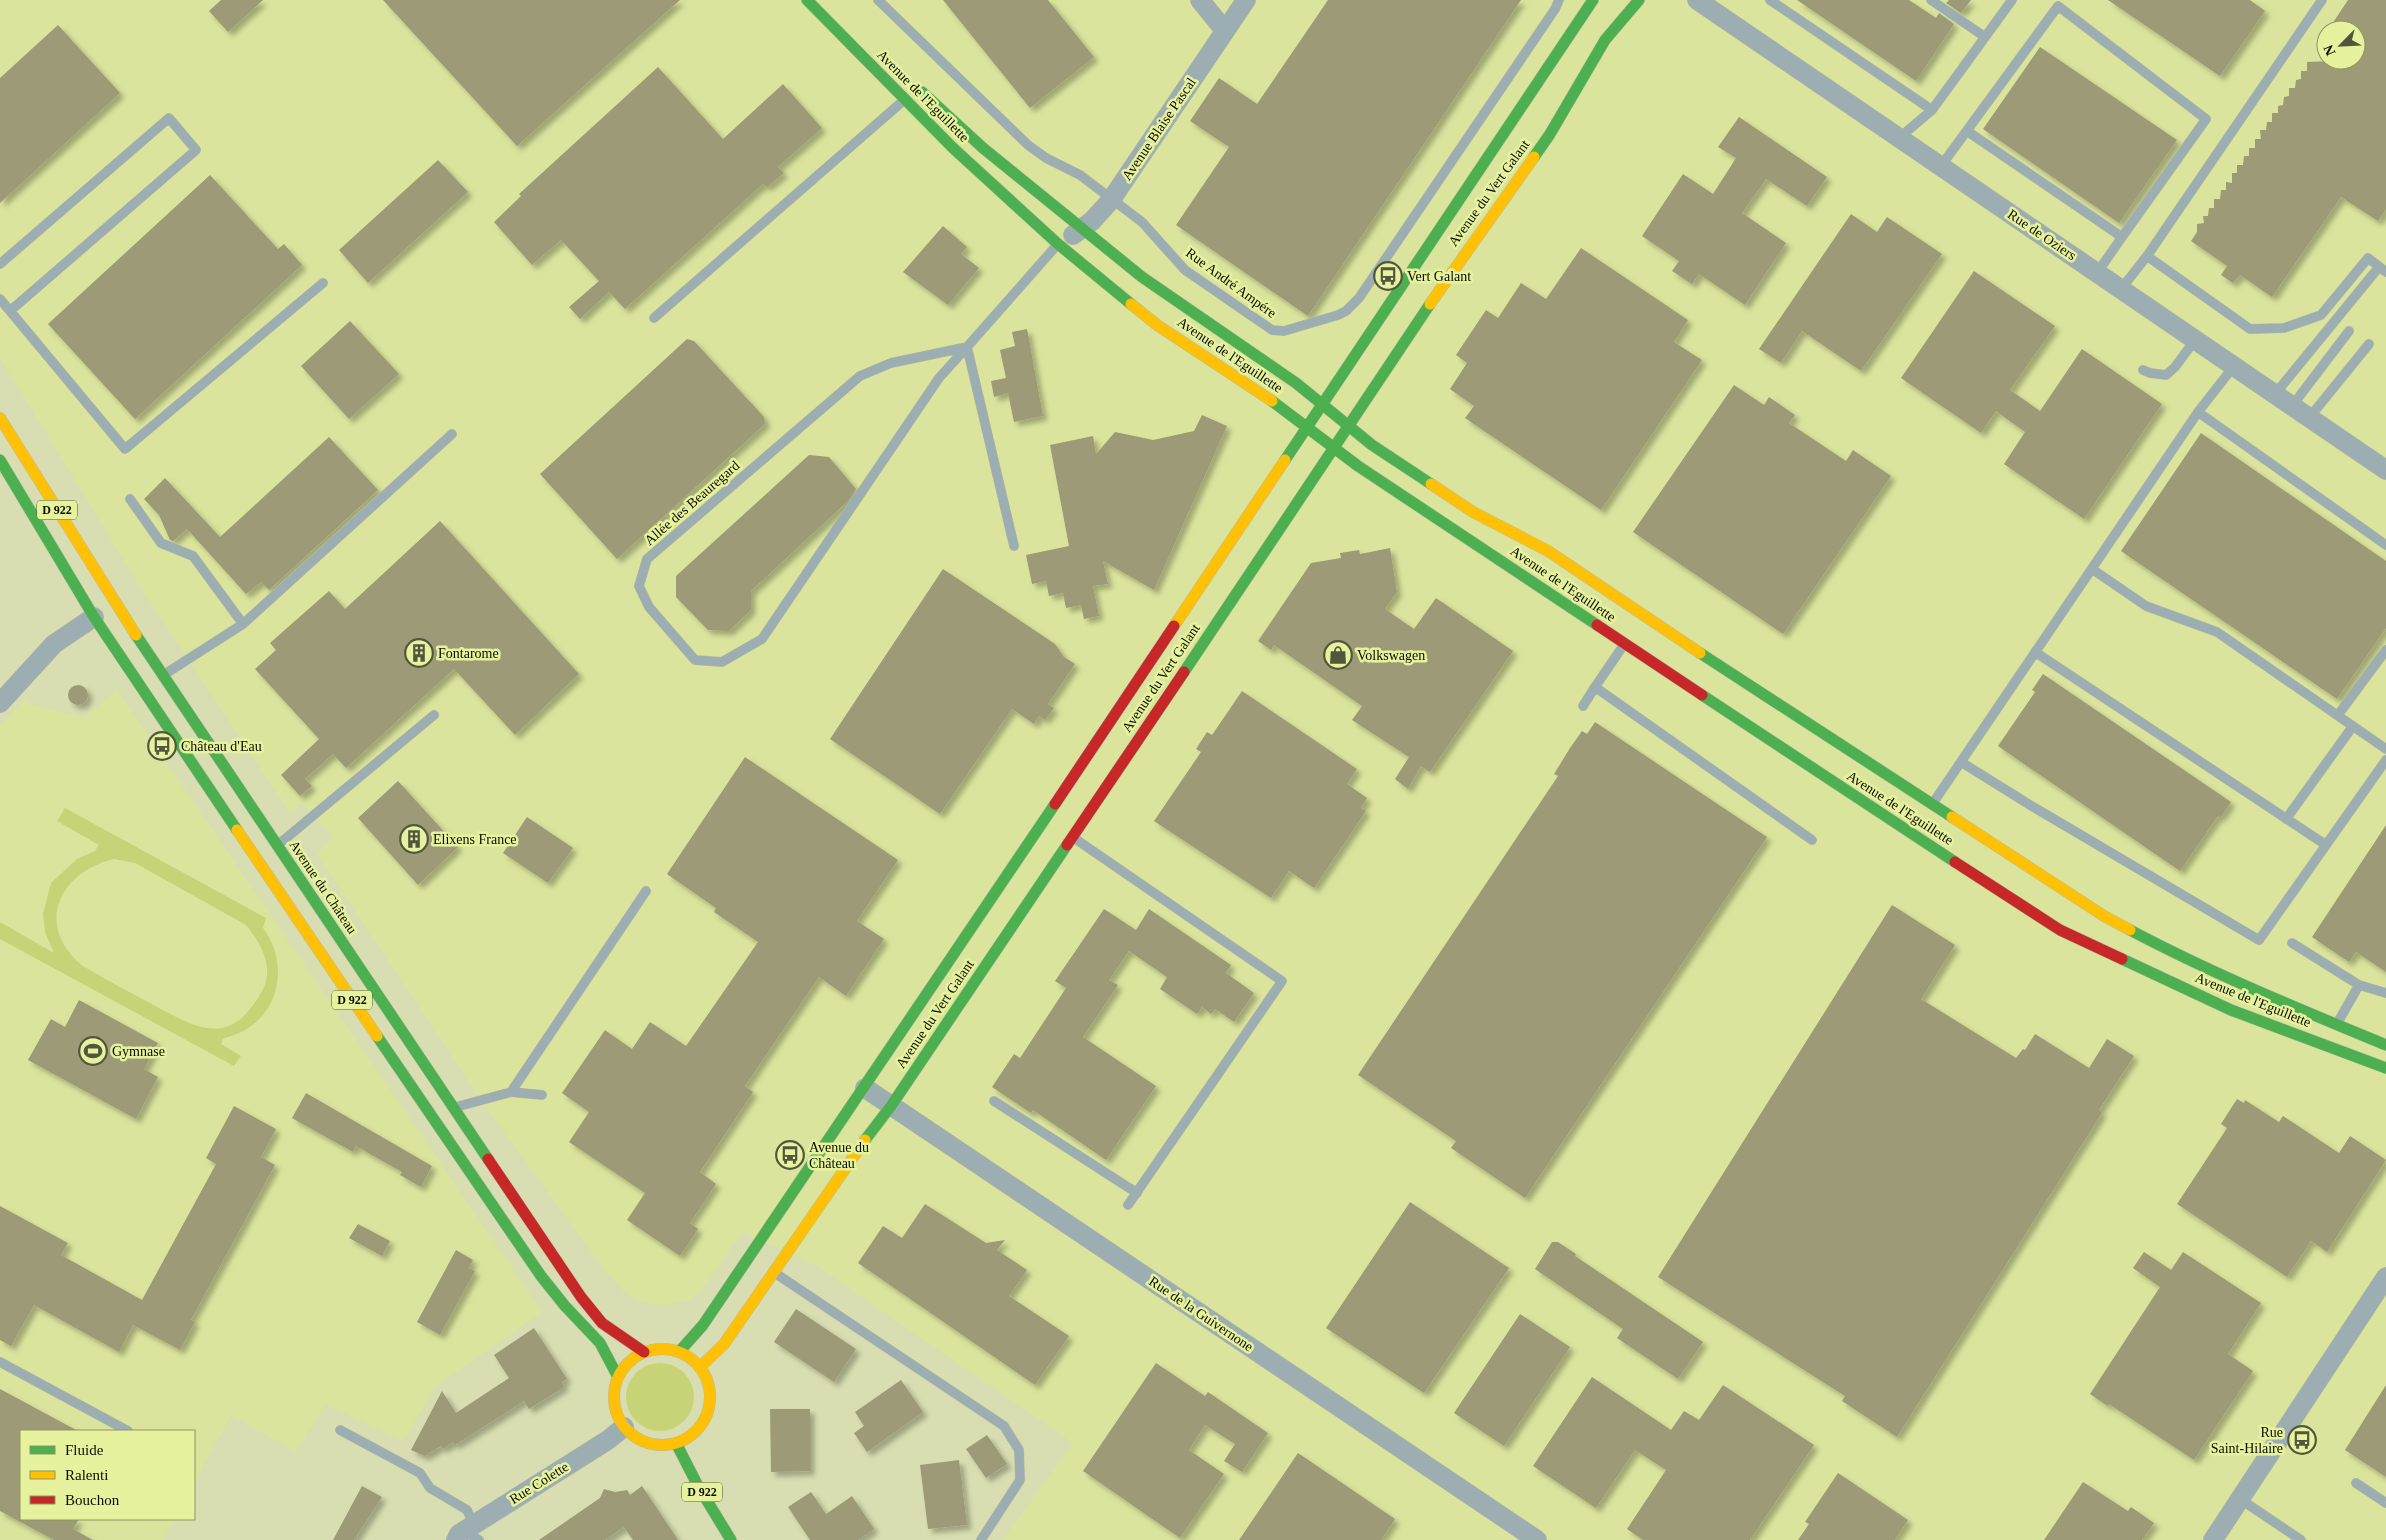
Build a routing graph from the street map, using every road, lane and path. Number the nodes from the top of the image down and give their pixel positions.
1 (807, 0) edge
2 (878, 0) edge
3 (1200, 0) edge
4 (1246, 0) edge
5 (1559, 0) edge
6 (1593, 0) edge
7 (1639, 0) edge
8 (1697, 0) edge
9 (1770, 0) edge
10 (1931, 0) edge
11 (2012, 0) edge
12 (2322, 0) edge
13 (1225, 31) junction
14 (1985, 37) junction
15 (914, 85) dead end
16 (905, 99) junction
17 (1932, 110) junction
18 (1967, 131) junction
19 (1899, 138) junction
20 (1941, 166) junction
21 (1111, 200) junction
22 (1083, 228) junction
23 (2122, 237) junction
24 (1058, 244) junction
25 (2147, 256) junction
26 (0, 264) edge
27 (2382, 270) edge
28 (2097, 273) junction
29 (323, 283) dead end
30 (2121, 289) junction
31 (0, 299) edge
32 (10, 311) junction
33 (654, 318) dead end
34 (2349, 331) dead end
35 (2195, 340) junction
36 (2369, 344) dead end
37 (967, 347) junction
38 (2234, 366) junction
39 (2143, 370) dead end
40 (2274, 394) junction
41 (1324, 404) junction
42 (2292, 406) junction
43 (2198, 412) junction
44 (0, 418) edge
45 (2309, 418) junction
46 (1349, 427) junction
47 (1308, 428) junction
48 (452, 434) dead end
49 (1335, 448) junction
50 (0, 460) edge
51 (2386, 470) edge
52 (130, 499) dead end
53 (2386, 545) edge
54 (1014, 546) dead end
55 (2092, 569) junction
56 (104, 610) junction
57 (243, 624) junction
58 (1625, 643) junction
59 (2386, 650) edge
60 (2035, 652) junction
61 (163, 676) junction
62 (1595, 687) junction
63 (0, 702) edge
64 (1583, 706) dead end
65 (434, 715) dead end
66 (2338, 715) junction
67 (2353, 726) junction
68 (2386, 749) edge
69 (2386, 760) edge
70 (1961, 762) junction
71 (1932, 804) junction
72 (2286, 819) junction
73 (1072, 837) junction
74 (1812, 840) dead end
75 (277, 846) junction
76 (2326, 846) junction
77 (646, 891) dead end
78 (2292, 942) dead end
79 (2359, 985) junction
80 (2386, 993) edge
81 (2337, 1024) junction
82 (2386, 1045) edge
83 (2386, 1068) edge
84 (865, 1088) junction
85 (511, 1092) junction
86 (542, 1095) dead end
87 (994, 1101) dead end
88 (891, 1106) junction
89 (453, 1107) junction
90 (1137, 1193) junction
91 (1128, 1205) dead end
92 (774, 1272) junction
93 (2386, 1277) edge
94 (644, 1352) junction
95 (679, 1352) junction
96 (0, 1362) edge
97 (700, 1367) junction
98 (618, 1377) junction
99 (624, 1427) junction
100 (126, 1430) edge
101 (340, 1430) dead end
102 (676, 1443) junction
103 (2356, 1483) dead end
104 (2240, 1499) junction
105 (2386, 1503) edge
106 (468, 1534) edge
107 (731, 1540) edge
108 (982, 1540) edge
109 (1537, 1540) edge
110 (2213, 1540) edge
111 (2301, 1540) edge

1 - 16 street, Avenue de l'Eguillette
2 - 21 lane, Rue André Ampére
3 - 13 street
4 - 13 street, Avenue Blaise Pascal
5 - 21 lane, Rue André Ampére
6 - 41 street, Avenue du Vert Galant
7 - 46 street, Avenue du Vert Galant
8 - 19 street, Rue de Oziers
9 - 17 lane
10 - 14 lane
11 - 14 lane
12 - 25 lane
13 - 21 street, Avenue Blaise Pascal
14 - 17 lane
15 - 22 street, Avenue de l'Eguillette
16 - 24 street, Avenue de l'Eguillette
16 - 33 lane
17 - 19 lane
18 - 20 lane
18 - 23 lane
18 - 23 lane
19 - 20 street, Rue de Oziers
20 - 28 street, Rue de Oziers
21 - 22 street, Avenue Blaise Pascal
22 - 24 street, Avenue Blaise Pascal
22 - 41 street, Avenue de l'Eguillette
23 - 28 lane
24 - 37 lane, Allée des Beauregard
24 - 47 street, Avenue de l'Eguillette
25 - 27 lane
25 - 30 lane
26 - 32 lane
27 - 40 lane
28 - 30 street, Rue de Oziers
29 - 32 lane
30 - 35 street, Rue de Oziers
31 - 32 lane
34 - 42 lane
35 - 38 street, Rue de Oziers
35 - 39 lane
36 - 45 lane
37 - 37 lane, Allée des Beauregard
37 - 54 lane
38 - 40 street, Rue de Oziers
38 - 43 lane
40 - 42 street, Rue de Oziers
41 - 46 street, Avenue de l'Eguillette
41 - 47 street, Avenue du Vert Galant
42 - 45 street, Rue de Oziers
43 - 53 lane
43 - 55 lane
44 - 56 street, Avenue du Château / D 922
45 - 51 street, Rue de Oziers
46 - 49 street, Avenue du Vert Galant
46 - 71 street, Avenue de l'Eguillette
47 - 49 street, Avenue de l'Eguillette
47 - 84 street, Avenue du Vert Galant
48 - 57 lane
49 - 58 street, Avenue de l'Eguillette
49 - 73 street, Avenue du Vert Galant
50 - 56 street, Avenue du Château / D 922
52 - 57 lane
55 - 60 lane
55 - 66 lane
56 - 61 street, Avenue du Château / D 922
56 - 63 street
56 - 98 street, Avenue du Château / D 922
57 - 61 lane
58 - 62 lane
58 - 83 street, Avenue de l'Eguillette
59 - 66 lane
60 - 70 lane
60 - 72 lane
61 - 75 street, Avenue du Château / D 922
62 - 64 lane
62 - 74 lane
65 - 75 lane
66 - 67 lane
67 - 68 lane
67 - 72 lane
69 - 76 lane
70 - 71 lane
70 - 76 lane
71 - 81 street, Avenue de l'Eguillette
72 - 76 lane
73 - 88 street, Avenue du Vert Galant
73 - 90 lane
75 - 89 street, Avenue du Château / D 922
77 - 85 lane
78 - 79 lane
79 - 80 lane
79 - 81 lane
81 - 82 street, Avenue de l'Eguillette
84 - 88 street, Rue de la Guivernone
84 - 95 street, Avenue du Vert Galant
85 - 86 lane
85 - 89 lane
87 - 90 lane
88 - 92 street, Avenue du Vert Galant
88 - 109 street, Rue de la Guivernone
89 - 94 street, Avenue du Château / D 922
90 - 91 lane
92 - 97 street, Avenue du Vert Galant
92 - 108 lane
93 - 104 street
94 - 95 street
94 - 98 street
95 - 97 street
96 - 100 lane
97 - 102 street
98 - 99 street
99 - 102 street
99 - 106 street, Rue Colette
101 - 106 lane
102 - 107 street, D 922
103 - 105 lane
104 - 110 street
104 - 111 lane

